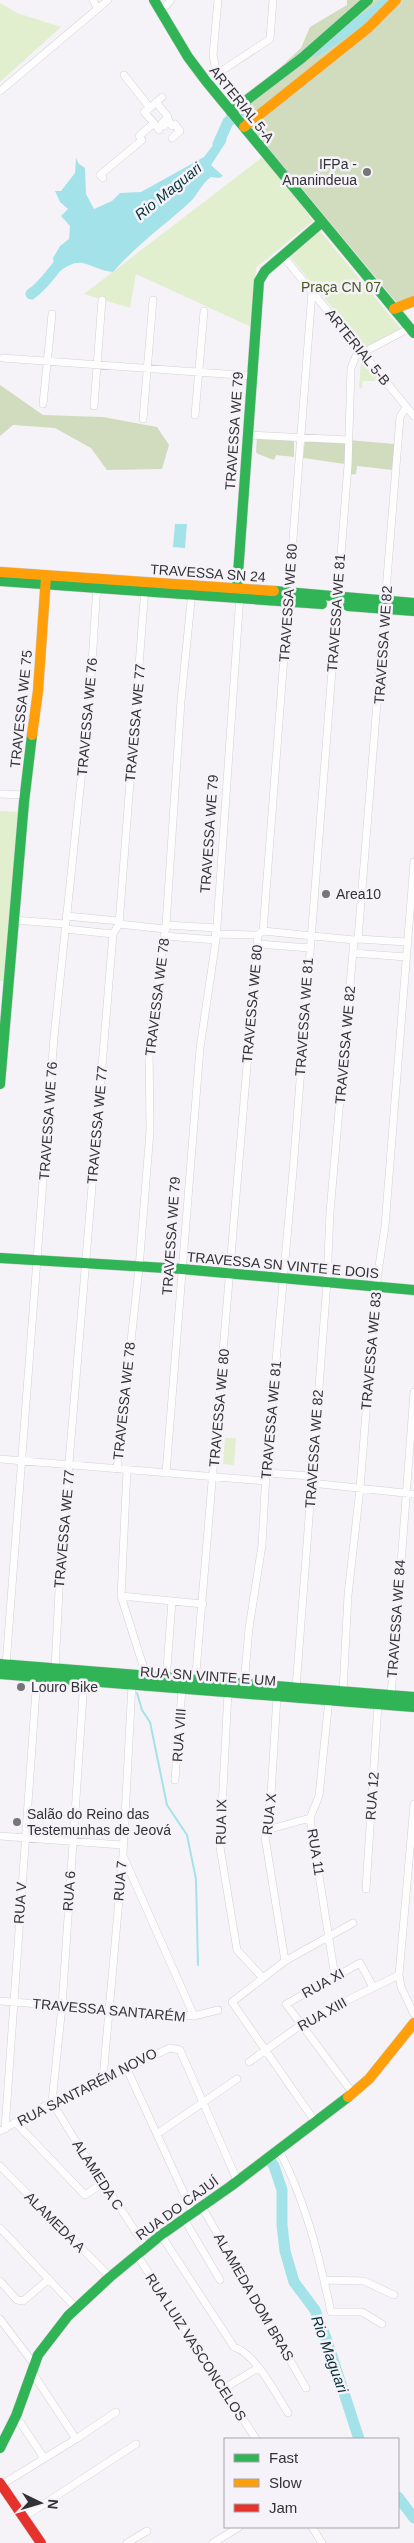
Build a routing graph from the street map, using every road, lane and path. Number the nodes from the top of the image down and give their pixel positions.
1 (93, 0) edge
2 (108, 0) edge
3 (154, 0) edge
4 (171, 0) edge
5 (218, 0) edge
6 (273, 0) edge
7 (368, 0) edge
8 (396, 0) edge
9 (98, 9) junction
10 (161, 11) junction
11 (124, 75) dead end
12 (217, 75) junction
13 (206, 82) junction
14 (0, 91) edge
15 (150, 108) junction
16 (162, 110) junction
17 (231, 112) junction
18 (153, 121) junction
19 (241, 124) junction
20 (159, 130) dead end
21 (172, 138) dead end
22 (103, 178) dead end
23 (321, 223) junction
24 (282, 255) junction
25 (312, 291) junction
26 (102, 300) dead end
27 (153, 300) dead end
28 (414, 301) edge
29 (394, 309) junction
30 (204, 310) dead end
31 (52, 314) dead end
32 (413, 329) edge
33 (362, 353) junction
34 (4, 358) dead end
35 (47, 362) junction
36 (97, 366) junction
37 (147, 369) junction
38 (198, 372) junction
39 (252, 376) junction
40 (43, 404) dead end
41 (94, 406) dead end
42 (406, 407) junction
43 (195, 415) dead end
44 (414, 416) edge
45 (143, 418) dead end
46 (248, 435) junction
47 (301, 437) junction
48 (348, 440) junction
49 (0, 572) edge
50 (46, 580) junction
51 (0, 581) edge
52 (96, 583) junction
53 (145, 587) junction
54 (192, 590) junction
55 (239, 593) junction
56 (289, 597) junction
57 (337, 602) junction
58 (414, 603) edge
59 (386, 605) junction
60 (414, 612) edge
61 (0, 794) edge
62 (24, 795) junction
63 (414, 862) edge
64 (14, 920) junction
65 (119, 922) junction
66 (65, 923) junction
67 (166, 930) junction
68 (260, 933) junction
69 (113, 934) junction
70 (216, 934) junction
71 (311, 935) junction
72 (356, 939) junction
73 (257, 944) junction
74 (409, 946) edge
75 (310, 948) junction
76 (353, 953) junction
77 (406, 956) junction
78 (4, 989) edge
79 (0, 1084) edge
80 (0, 1258) edge
81 (38, 1261) junction
82 (86, 1264) junction
83 (139, 1268) junction
84 (182, 1269) junction
85 (229, 1273) junction
86 (282, 1279) junction
87 (327, 1282) junction
88 (376, 1286) junction
89 (414, 1290) edge
90 (414, 1392) edge
91 (0, 1460) edge
92 (22, 1461) junction
93 (70, 1464) junction
94 (117, 1469) junction
95 (126, 1470) junction
96 (166, 1473) junction
97 (266, 1477) junction
98 (213, 1478) junction
99 (311, 1480) junction
100 (360, 1488) junction
101 (406, 1493) junction
102 (414, 1494) edge
103 (122, 1596) junction
104 (172, 1601) junction
105 (203, 1604) junction
106 (2, 1668) edge
107 (55, 1669) junction
108 (146, 1675) junction
109 (37, 1676) junction
110 (84, 1680) junction
111 (166, 1682) junction
112 (132, 1684) junction
113 (195, 1685) junction
114 (244, 1685) junction
115 (296, 1688) junction
116 (182, 1689) junction
117 (222, 1689) junction
118 (343, 1691) junction
119 (277, 1696) junction
120 (391, 1696) junction
121 (414, 1698) edge
122 (329, 1699) junction
123 (414, 1702) edge
124 (378, 1704) junction
125 (414, 1707) edge
126 (175, 1780) dead end
127 (414, 1804) edge
128 (310, 1818) junction
129 (267, 1830) junction
130 (0, 1836) edge
131 (24, 1837) junction
132 (73, 1842) junction
133 (122, 1845) junction
134 (123, 1855) junction
135 (366, 1888) dead end
136 (354, 1923) dead end
137 (330, 1934) junction
138 (285, 1961) junction
139 (399, 1975) junction
140 (262, 1977) junction
141 (336, 1977) junction
142 (373, 1987) junction
143 (0, 2001) edge
144 (14, 2002) junction
145 (62, 2006) junction
146 (108, 2009) junction
147 (218, 2010) dead end
148 (414, 2014) edge
149 (194, 2016) junction
150 (414, 2023) edge
151 (300, 2024) junction
152 (266, 2052) junction
153 (249, 2062) dead end
154 (126, 2067) junction
155 (103, 2078) junction
156 (237, 2079) dead end
157 (352, 2092) junction
158 (52, 2102) junction
159 (204, 2103) junction
160 (16, 2123) junction
161 (316, 2123) junction
162 (2, 2130) edge
163 (157, 2134) junction
164 (279, 2150) junction
165 (0, 2166) edge
166 (237, 2180) junction
167 (103, 2183) junction
168 (198, 2210) junction
169 (184, 2219) junction
170 (0, 2228) edge
171 (161, 2234) junction
172 (146, 2247) junction
173 (137, 2255) junction
174 (110, 2277) junction
175 (49, 2279) junction
176 (220, 2280) dead end
177 (324, 2280) junction
178 (0, 2281) edge
179 (394, 2295) dead end
180 (76, 2308) junction
181 (0, 2319) edge
182 (382, 2324) dead end
183 (33, 2368) junction
184 (258, 2368) junction
185 (306, 2388) dead end
186 (223, 2389) junction
187 (116, 2412) dead end
188 (288, 2413) dead end
189 (16, 2416) junction
190 (255, 2438) edge
191 (76, 2440) junction
192 (136, 2444) dead end
193 (0, 2448) edge
194 (44, 2458) junction
195 (1, 2484) edge
196 (24, 2517) junction
197 (237, 2528) edge
198 (313, 2528) edge
199 (147, 2531) dead end
200 (37, 2542) edge
201 (127, 2543) edge
202 (213, 2543) edge
203 (322, 2543) edge

1 - 9 street
2 - 9 street
3 - 10 main road, ARTERIAL 5-A
4 - 10 street
5 - 12 street
6 - 12 street
7 - 17 main road
8 - 19 main road
9 - 14 street
10 - 13 main road, ARTERIAL 5-A
11 - 15 street
12 - 13 street
13 - 17 main road, ARTERIAL 5-A
15 - 16 street
15 - 18 street
16 - 18 street
16 - 21 street
17 - 19 main road, ARTERIAL 5-A
18 - 20 street
18 - 22 street
19 - 23 main road, ARTERIAL 5-A
23 - 24 main road, TRAVESSA WE 79
23 - 29 main road, ARTERIAL 5-A
24 - 25 street, ARTERIAL 5-B
24 - 39 main road, TRAVESSA WE 79
25 - 33 street, ARTERIAL 5-B
25 - 47 street, TRAVESSA WE 80
26 - 36 street
27 - 37 street
28 - 29 main road
29 - 32 main road, ARTERIAL 5-A
30 - 38 street
31 - 35 street
32 - 33 street
33 - 42 street, ARTERIAL 5-B
33 - 48 street, TRAVESSA WE 81
34 - 35 street
35 - 36 street
35 - 40 street
36 - 37 street
36 - 41 street
37 - 38 street
37 - 45 street
38 - 39 street
38 - 43 street
39 - 46 main road, TRAVESSA WE 79
42 - 44 street, ARTERIAL 5-B
42 - 59 street, TRAVESSA WE 82
46 - 47 street
46 - 55 main road, TRAVESSA WE 79
47 - 48 street
47 - 56 street, TRAVESSA WE 80
48 - 57 street, TRAVESSA WE 81
49 - 50 main road, TRAVESSA SN 24
50 - 51 main road, TRAVESSA SN 24
50 - 52 main road, TRAVESSA SN 24
50 - 62 main road, TRAVESSA WE 75
52 - 53 main road, TRAVESSA SN 24
52 - 66 street, TRAVESSA WE 76
53 - 54 main road, TRAVESSA SN 24
53 - 65 street, TRAVESSA WE 77
54 - 55 main road, TRAVESSA SN 24
54 - 67 street, TRAVESSA WE 78
55 - 56 main road, TRAVESSA SN 24
55 - 70 street, TRAVESSA WE 79
56 - 57 main road, TRAVESSA SN 24
56 - 68 street, TRAVESSA WE 80
57 - 59 main road, TRAVESSA SN 24
57 - 71 street, TRAVESSA WE 81
58 - 59 main road, TRAVESSA SN 24
59 - 60 main road, TRAVESSA SN 24
59 - 72 street, TRAVESSA WE 82
61 - 62 street
62 - 64 main road, TRAVESSA WE 75
63 - 74 street, TRAVESSA WE 83
64 - 66 street
64 - 78 main road, TRAVESSA WE 75
65 - 66 street
65 - 67 street
65 - 69 street, TRAVESSA WE 77
66 - 69 street
66 - 81 street, TRAVESSA WE 76
67 - 70 street
67 - 70 street
67 - 83 street, TRAVESSA WE 78
68 - 70 street
68 - 71 street
68 - 73 street, TRAVESSA WE 80
69 - 82 street, TRAVESSA WE 77
70 - 84 street, TRAVESSA WE 79
71 - 72 street
71 - 75 street, TRAVESSA WE 81
72 - 74 street
72 - 76 street, TRAVESSA WE 82
73 - 75 street
73 - 85 street, TRAVESSA WE 80
74 - 77 street, TRAVESSA WE 83
75 - 86 street, TRAVESSA WE 81
76 - 77 street
76 - 87 street, TRAVESSA WE 82
77 - 88 street, TRAVESSA WE 83
78 - 79 main road, TRAVESSA WE 75
80 - 81 main road, TRAVESSA SN VINTE E DOIS
81 - 82 main road, TRAVESSA SN VINTE E DOIS
81 - 92 street, TRAVESSA WE 76
82 - 83 main road, TRAVESSA SN VINTE E DOIS
82 - 93 street, TRAVESSA WE 77
83 - 84 main road, TRAVESSA SN VINTE E DOIS
83 - 94 street, TRAVESSA WE 78
84 - 85 main road, TRAVESSA SN VINTE E DOIS
84 - 96 street, TRAVESSA WE 79
85 - 86 main road, TRAVESSA SN VINTE E DOIS
85 - 98 street, TRAVESSA WE 80
86 - 87 main road, TRAVESSA SN VINTE E DOIS
86 - 97 street, TRAVESSA WE 81
87 - 88 main road, TRAVESSA SN VINTE E DOIS
87 - 99 street, TRAVESSA WE 82
88 - 89 main road, TRAVESSA SN VINTE E DOIS
88 - 100 street, TRAVESSA WE 83
90 - 101 street, TRAVESSA WE 84
91 - 92 street
92 - 93 street
92 - 106 street, TRAVESSA WE 76
93 - 94 street
93 - 107 street, TRAVESSA WE 77
94 - 95 street
95 - 96 street
95 - 103 street, TRAVESSA WE 78
96 - 98 street
97 - 98 street
97 - 99 street
97 - 114 street, TRAVESSA WE 81
98 - 105 street, TRAVESSA WE 80
99 - 100 street
99 - 115 street, TRAVESSA WE 82
100 - 101 street
100 - 118 street, TRAVESSA WE 83
101 - 102 street
101 - 120 street, TRAVESSA WE 84
103 - 104 street
103 - 108 street, TRAVESSA WE 78
104 - 105 street
104 - 111 street
105 - 113 street, TRAVESSA WE 80
106 - 107 main road, RUA SN VINTE E UM
106 - 109 main road, RUA SN VINTE E UM
107 - 108 main road, RUA SN VINTE E UM
108 - 111 main road, RUA SN VINTE E UM
109 - 110 main road, RUA SN VINTE E UM
109 - 131 street, RUA V
110 - 112 main road, RUA SN VINTE E UM
110 - 132 street, RUA 6
111 - 112 main road, RUA SN VINTE E UM
111 - 113 main road, RUA SN VINTE E UM
111 - 116 main road, RUA SN VINTE E UM
112 - 133 street, RUA 7
113 - 116 main road, RUA SN VINTE E UM
113 - 117 main road, RUA SN VINTE E UM
114 - 115 main road, RUA SN VINTE E UM
114 - 117 main road, RUA SN VINTE E UM
115 - 118 main road, RUA SN VINTE E UM
116 - 126 street, RUA VIII
117 - 119 main road, RUA SN VINTE E UM
117 - 140 street, RUA IX
118 - 120 main road, RUA SN VINTE E UM
119 - 122 main road, RUA SN VINTE E UM
119 - 129 street, RUA X
120 - 121 main road, RUA SN VINTE E UM
122 - 124 main road, RUA SN VINTE E UM
122 - 128 street, RUA 11
123 - 125 main road
124 - 125 main road, RUA SN VINTE E UM
124 - 135 street, RUA 12
127 - 139 street
128 - 129 street
128 - 137 street, RUA 11
129 - 138 street, RUA X
130 - 131 street
131 - 132 street
131 - 144 street, RUA V
132 - 133 street
132 - 145 street, RUA 6
133 - 134 street, RUA 7
134 - 146 street, RUA 7
134 - 149 street
136 - 137 street
137 - 138 street
137 - 141 street, RUA 11
138 - 140 street
139 - 142 street, RUA XIII
139 - 148 street
140 - 152 street
141 - 142 street, RUA XI
141 - 151 street, RUA XI
142 - 151 street, RUA XIII
143 - 144 street, TRAVESSA SANTARÉM
144 - 145 street, TRAVESSA SANTARÉM
144 - 162 street, RUA V
145 - 146 street, TRAVESSA SANTARÉM
145 - 158 street, RUA 6
146 - 149 street, TRAVESSA SANTARÉM
146 - 155 street, RUA 7
147 - 149 street, TRAVESSA SANTARÉM
150 - 157 main road, RUA DO CAJUÍ
151 - 152 street, RUA XIII
151 - 157 street
152 - 153 street, RUA XIII
152 - 161 street
154 - 155 street, RUA SANTARÉM NOVO
154 - 159 street, RUA SANTARÉM NOVO
154 - 163 street, ALAMEDA DOM BRAS
155 - 158 street, RUA SANTARÉM NOVO
156 - 159 street
157 - 161 main road, RUA DO CAJUÍ
158 - 160 street, RUA SANTARÉM NOVO
158 - 167 street, ALAMEDA C
159 - 163 street
159 - 166 street
160 - 162 street, RUA SANTARÉM NOVO
160 - 167 street
161 - 164 main road, RUA DO CAJUÍ
163 - 168 street, ALAMEDA DOM BRAS
164 - 166 main road, RUA DO CAJUÍ
164 - 177 street
165 - 174 street, ALAMEDA A
166 - 168 main road, RUA DO CAJUÍ
167 - 172 street, ALAMEDA C
168 - 169 main road, RUA DO CAJUÍ
168 - 185 street, ALAMEDA DOM BRAS
169 - 171 main road, RUA DO CAJUÍ
169 - 176 street
170 - 175 street
171 - 172 main road, RUA DO CAJUÍ
171 - 184 street
172 - 173 main road, RUA DO CAJUÍ
173 - 174 main road, RUA DO CAJUÍ
173 - 186 street, RUA LUIZ VASCONCELOS
174 - 180 main road, RUA DO CAJUÍ
175 - 178 street
175 - 180 street
177 - 179 street
177 - 182 street
180 - 183 main road, RUA DO CAJUÍ
181 - 183 street
183 - 189 main road, RUA DO CAJUÍ
183 - 191 street
184 - 186 street
184 - 188 street
186 - 190 street, RUA LUIZ VASCONCELOS
187 - 191 street
189 - 193 main road, RUA DO CAJUÍ
189 - 194 street
191 - 194 street
192 - 196 street
194 - 195 street
195 - 196 main road
196 - 200 main road
197 - 202 street
198 - 203 street
199 - 201 street

